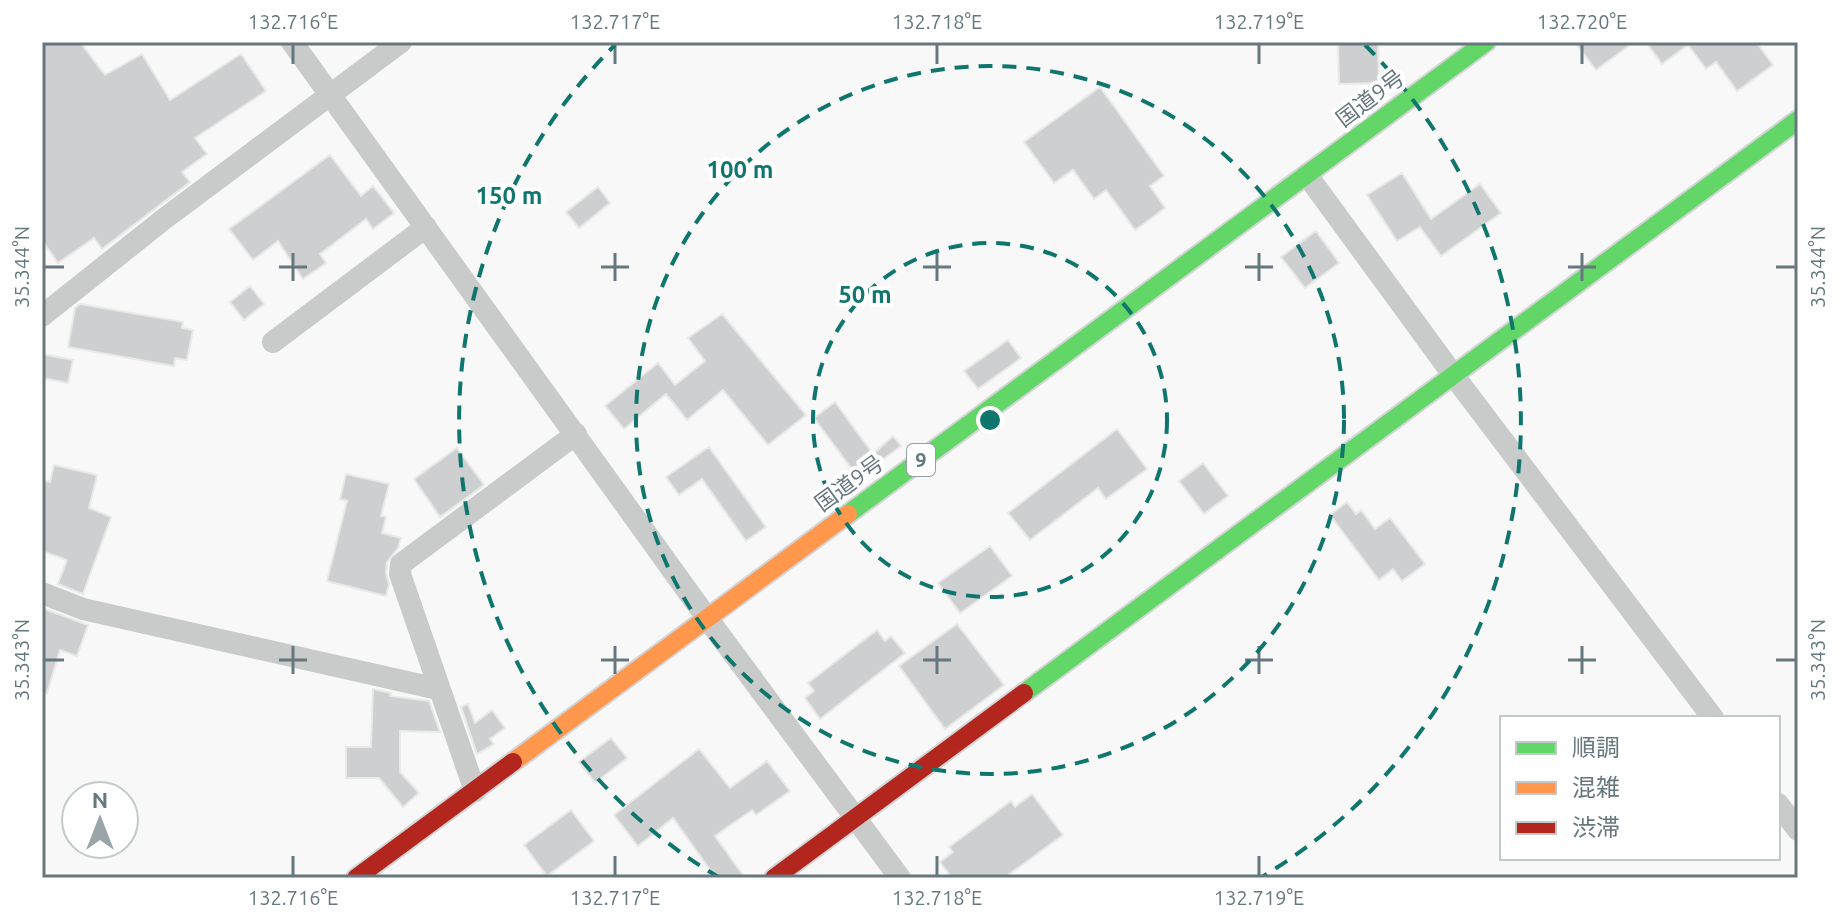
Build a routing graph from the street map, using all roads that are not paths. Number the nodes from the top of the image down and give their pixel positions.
1 (292, 42) edge
2 (401, 42) edge
3 (1486, 42) edge
4 (331, 94) junction
5 (1798, 120) edge
6 (1307, 175) junction
7 (426, 227) junction
8 (42, 316) edge
9 (273, 342) dead end
10 (1454, 376) junction
11 (576, 434) junction
12 (42, 593) edge
13 (707, 618) junction
14 (438, 689) junction
15 (1711, 716) edge
16 (475, 791) junction
17 (1780, 807) edge
18 (856, 818) junction
19 (1798, 830) edge
20 (356, 878) edge
21 (774, 878) edge
22 (900, 878) edge

1 - 4 street
2 - 4 street
3 - 6 main road, 国道9号 / 9
4 - 7 street
4 - 8 street
5 - 10 main road
6 - 10 street
6 - 13 main road, 国道9号 / 9
7 - 9 street
7 - 11 street
10 - 15 street
10 - 18 main road
11 - 13 street
11 - 14 street
12 - 14 street
13 - 16 main road, 国道9号 / 9
13 - 18 street
14 - 16 street
16 - 20 main road, 国道9号 / 9
17 - 19 street
18 - 21 main road
18 - 22 street

